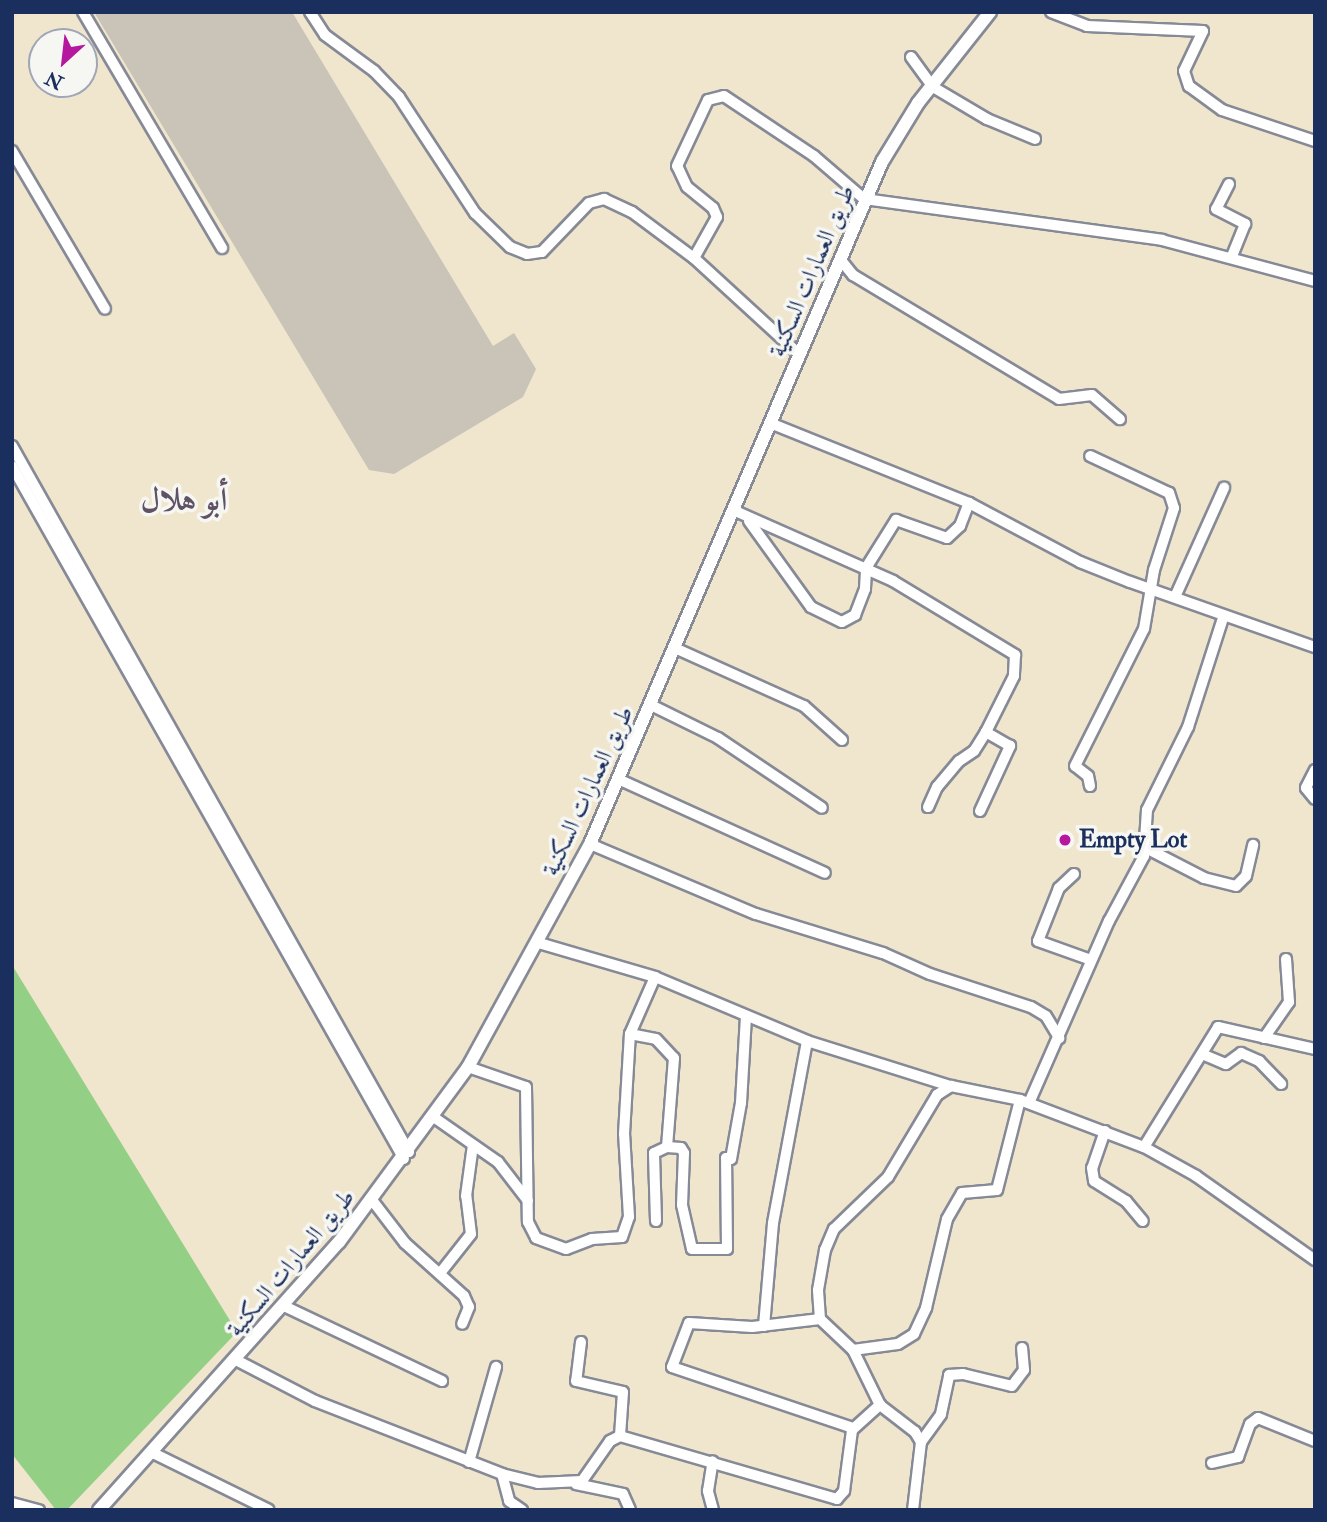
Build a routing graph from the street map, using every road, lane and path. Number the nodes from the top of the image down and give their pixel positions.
1 (83, 12) edge
2 (310, 12) edge
3 (990, 12) edge
4 (1051, 12) edge
5 (911, 57) dead end
6 (933, 87) junction
7 (1035, 139) dead end
8 (1315, 141) edge
9 (12, 151) edge
10 (1229, 184) dead end
11 (864, 199) junction
12 (222, 248) dead end
13 (1232, 257) junction
14 (694, 258) junction
15 (840, 259) junction
16 (1315, 281) edge
17 (106, 309) dead end
18 (800, 355) junction
19 (1120, 419) dead end
20 (771, 423) junction
21 (12, 446) edge
22 (1090, 456) dead end
23 (12, 466) edge
24 (1224, 488) dead end
25 (969, 503) junction
26 (733, 510) junction
27 (749, 521) junction
28 (866, 568) junction
29 (1151, 589) junction
30 (1175, 597) junction
31 (1223, 618) junction
32 (1315, 647) edge
33 (677, 649) junction
34 (651, 705) junction
35 (986, 732) junction
36 (842, 740) dead end
37 (1315, 771) edge
38 (618, 779) junction
39 (1090, 786) dead end
40 (1315, 799) edge
41 (928, 807) dead end
42 (822, 808) dead end
43 (980, 811) dead end
44 (590, 844) junction
45 (1253, 845) dead end
46 (1146, 848) junction
47 (825, 873) dead end
48 (1073, 874) dead end
49 (539, 943) junction
50 (1286, 959) dead end
51 (1091, 960) junction
52 (654, 977) junction
53 (746, 1017) junction
54 (630, 1034) junction
55 (1059, 1038) junction
56 (1264, 1038) junction
57 (807, 1041) junction
58 (1315, 1049) edge
59 (1202, 1054) junction
60 (468, 1067) junction
61 (1281, 1084) dead end
62 (951, 1086) junction
63 (1025, 1102) junction
64 (435, 1118) junction
65 (1105, 1131) junction
66 (473, 1145) junction
67 (667, 1147) junction
68 (1144, 1147) junction
69 (407, 1156) junction
70 (372, 1200) junction
71 (528, 1201) junction
72 (656, 1221) dead end
73 (1143, 1221) dead end
74 (1315, 1260) edge
75 (441, 1272) junction
76 (284, 1307) junction
77 (820, 1319) junction
78 (462, 1324) dead end
79 (764, 1326) junction
80 (581, 1342) dead end
81 (1022, 1348) dead end
82 (853, 1350) junction
83 (236, 1360) junction
84 (496, 1367) dead end
85 (442, 1381) dead end
86 (880, 1405) junction
87 (853, 1428) junction
88 (620, 1436) junction
89 (1315, 1441) edge
90 (921, 1442) junction
91 (151, 1452) junction
92 (713, 1461) junction
93 (469, 1462) junction
94 (1212, 1463) dead end
95 (502, 1474) junction
96 (576, 1484) junction
97 (12, 1503) edge
98 (39, 1510) edge
99 (99, 1510) edge
100 (269, 1510) edge
101 (522, 1510) edge
102 (630, 1510) edge
103 (713, 1510) edge
104 (914, 1510) edge

1 - 12 street
2 - 14 street
3 - 6 main road, طريق العمارات السكنية
4 - 8 street
5 - 6 street
6 - 7 street
6 - 11 main road, طريق العمارات السكنية
9 - 17 street
10 - 13 street
11 - 13 street
11 - 14 street
11 - 15 main road, طريق العمارات السكنية
13 - 16 street
14 - 18 street
15 - 18 main road, طريق العمارات السكنية
15 - 19 street
18 - 20 main road, طريق العمارات السكنية
20 - 25 street
20 - 26 main road, طريق العمارات السكنية
21 - 69 street
22 - 29 street
23 - 69 street
24 - 30 street
25 - 28 street
25 - 29 street
26 - 27 street
26 - 33 main road, طريق العمارات السكنية
27 - 28 street
27 - 28 street
28 - 35 street
29 - 30 street
29 - 39 street
30 - 31 street
31 - 32 street
31 - 46 street
33 - 34 main road, طريق العمارات السكنية
33 - 36 street
34 - 38 main road, طريق العمارات السكنية
34 - 42 street
35 - 41 street
35 - 43 street
37 - 40 street
38 - 44 main road, طريق العمارات السكنية
38 - 47 street
44 - 49 main road, طريق العمارات السكنية
44 - 55 street
45 - 46 street
46 - 51 street
48 - 51 street
49 - 52 street
49 - 60 main road, طريق العمارات السكنية
50 - 56 street
51 - 55 street
52 - 53 street
52 - 54 street
53 - 57 street
53 - 67 street
54 - 67 street
54 - 71 street
55 - 63 street
56 - 58 street
56 - 59 street
57 - 62 street
57 - 79 street
59 - 61 street
59 - 68 street
60 - 64 main road, طريق العمارات السكنية
60 - 71 street
62 - 63 street
62 - 77 street
63 - 65 street
63 - 82 street
64 - 66 street
64 - 69 main road, طريق العمارات السكنية
65 - 68 street
65 - 73 street
66 - 71 street
66 - 75 street
67 - 72 street
68 - 74 street
69 - 70 main road, طريق العمارات السكنية
70 - 75 street
70 - 76 main road, طريق العمارات السكنية
75 - 78 street
76 - 83 main road, طريق العمارات السكنية
76 - 85 street
77 - 79 street
77 - 82 street
79 - 87 street
80 - 88 street
81 - 90 street
82 - 86 street
83 - 91 main road, طريق العمارات السكنية
83 - 93 street
84 - 93 street
86 - 87 street
86 - 90 street
87 - 92 street
88 - 92 street
88 - 96 street
89 - 94 street
90 - 104 street
91 - 99 main road, طريق العمارات السكنية
91 - 100 street
92 - 103 street
93 - 95 street
95 - 96 street
95 - 101 street
96 - 102 street
97 - 98 street

